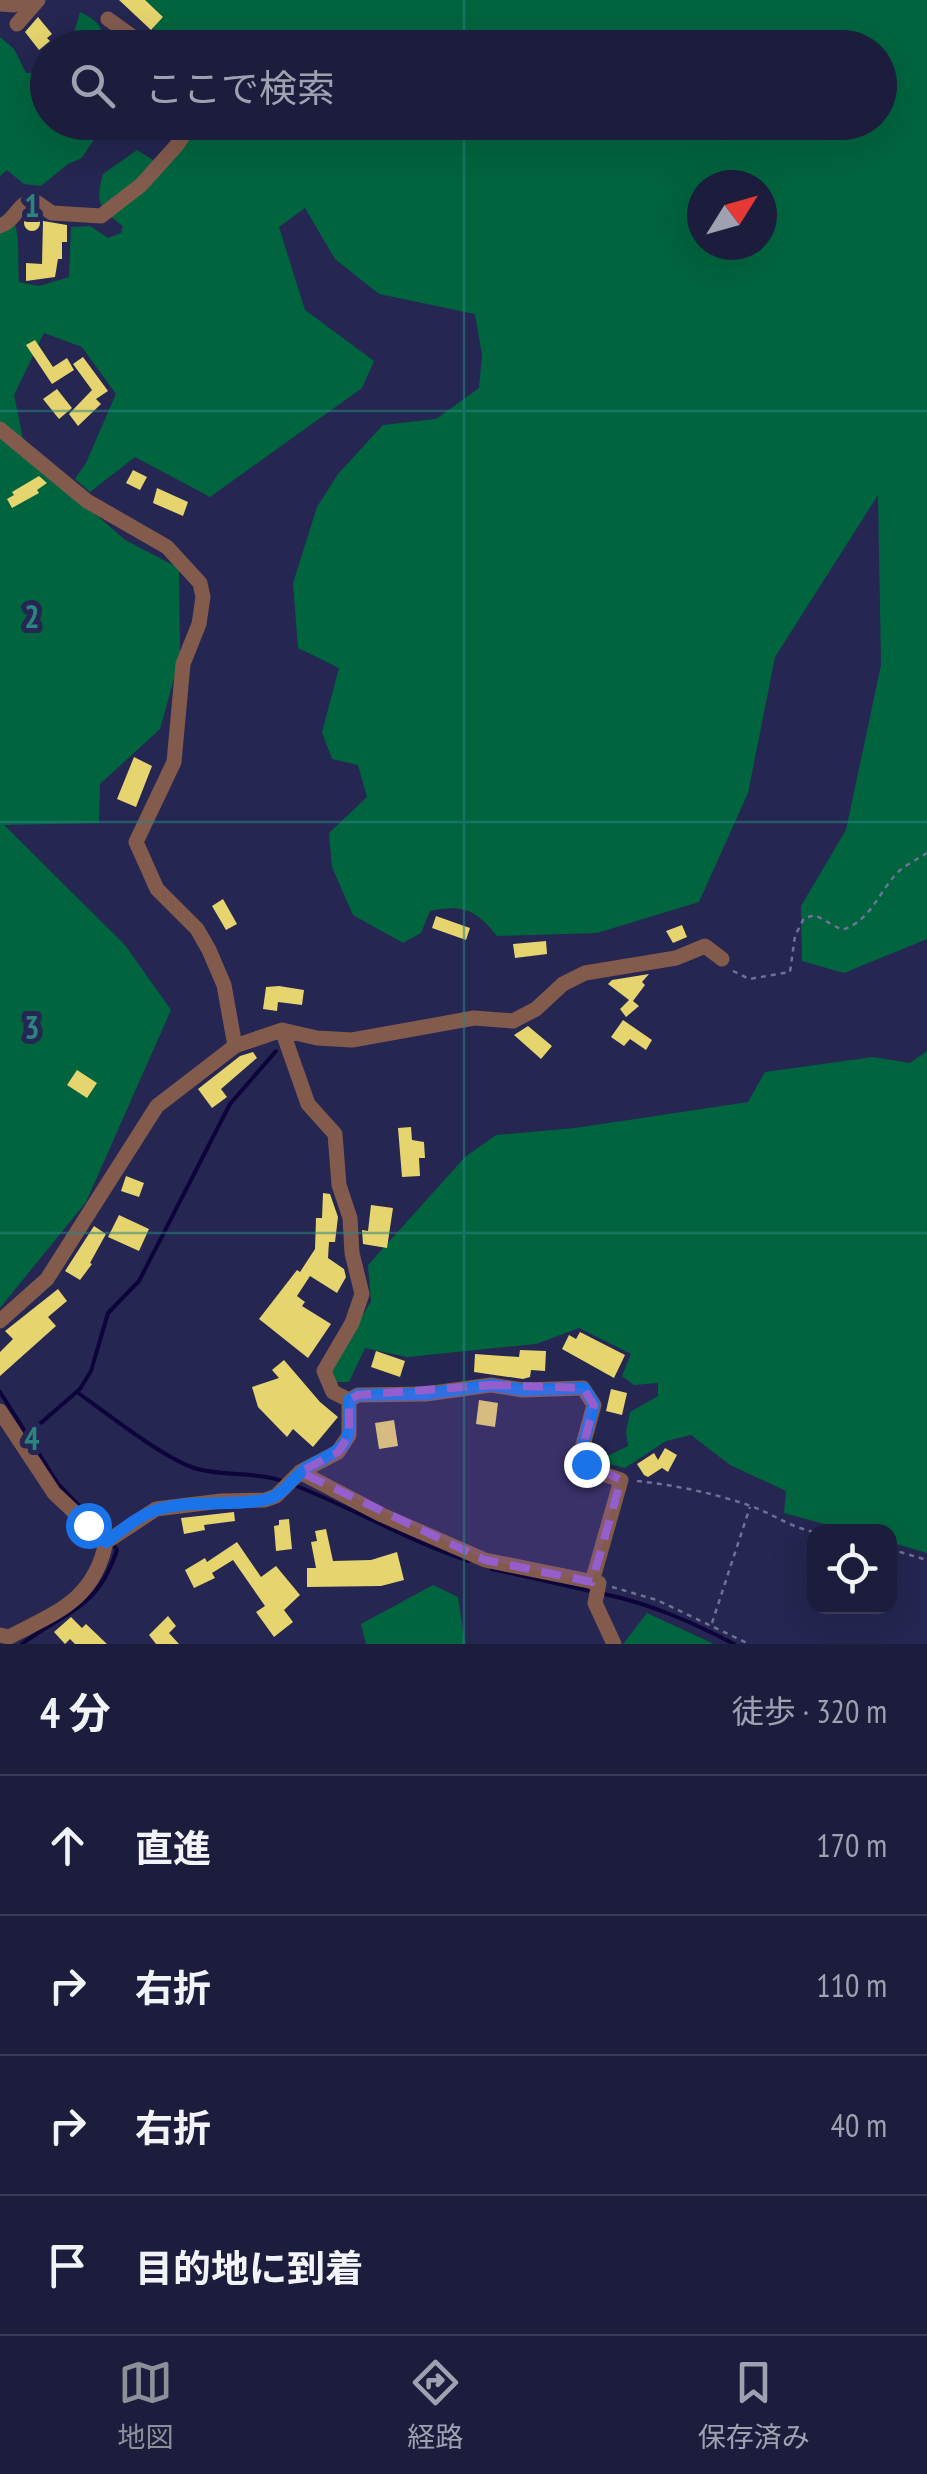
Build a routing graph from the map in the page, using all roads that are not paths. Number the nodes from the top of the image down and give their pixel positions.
1 (25, 0) edge
2 (38, 0) edge
3 (104, 0) edge
4 (0, 4) edge
5 (18, 24) dead end
6 (118, 30) edge
7 (180, 140) edge
8 (0, 226) edge
9 (0, 429) edge
10 (722, 959) road end
11 (282, 1030) junction
12 (235, 1046) junction
13 (0, 1321) edge
14 (349, 1400) junction
15 (0, 1412) edge
16 (293, 1480) junction
17 (112, 1538) junction
18 (596, 1588) junction
19 (5, 1639) edge
20 (614, 1644) edge

1 - 4 street
2 - 5 street
3 - 6 street
7 - 8 street
9 - 12 street
10 - 11 street
11 - 12 street
11 - 14 street
12 - 13 street
14 - 16 street
14 - 18 street
15 - 17 street
16 - 17 street
16 - 18 street
17 - 19 street
18 - 20 street

